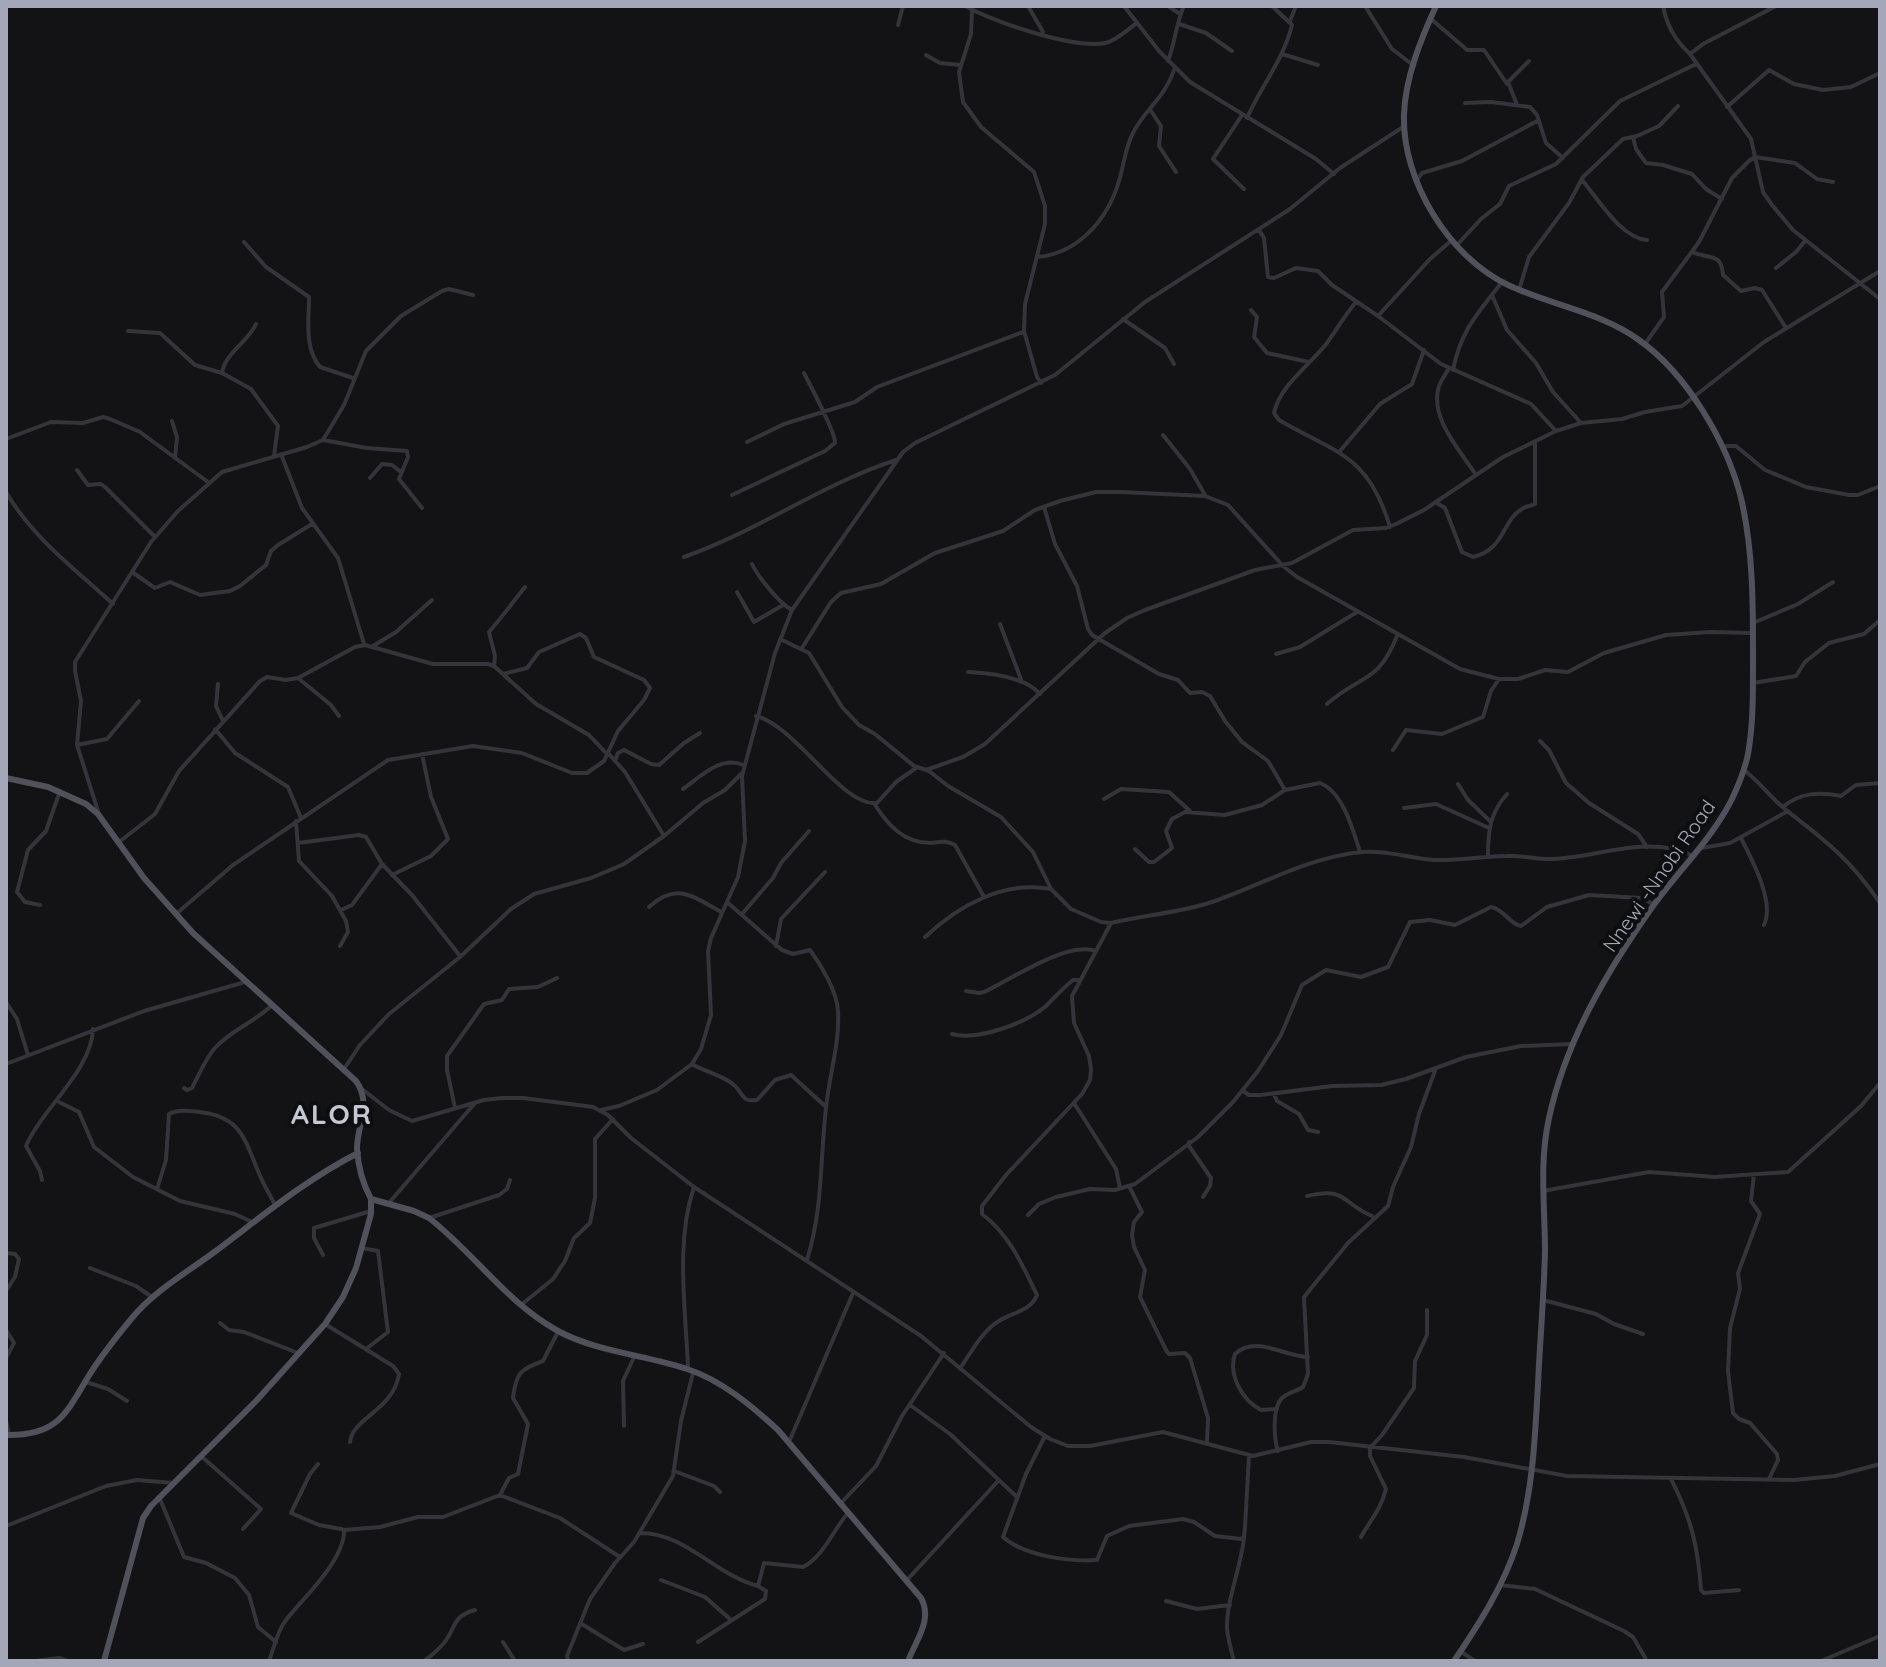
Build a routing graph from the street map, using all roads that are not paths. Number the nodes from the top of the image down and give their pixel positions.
1 (903, 6) edge
2 (965, 6) edge
3 (1028, 6) edge
4 (1124, 6) edge
5 (1168, 6) edge
6 (1184, 6) edge
7 (1272, 6) edge
8 (1296, 6) edge
9 (1365, 6) edge
10 (1436, 6) edge
11 (1663, 6) edge
12 (1776, 6) edge
13 (972, 10) junction
14 (1180, 14) junction
15 (1430, 18) junction
16 (1290, 21) junction
17 (1137, 23) junction
18 (1179, 24) junction
19 (898, 25) dead end
20 (1044, 34) junction
21 (1232, 51) dead end
22 (1282, 54) junction
23 (1690, 54) junction
24 (926, 55) dead end
25 (1168, 61) junction
26 (1529, 61) dead end
27 (1696, 64) junction
28 (961, 65) junction
29 (1318, 65) dead end
30 (1414, 65) junction
31 (1175, 69) junction
32 (1880, 73) edge
33 (1182, 76) junction
34 (1168, 84) junction
35 (1507, 84) junction
36 (1465, 103) dead end
37 (1517, 105) junction
38 (1678, 106) dead end
39 (1727, 107) junction
40 (1151, 111) junction
41 (1245, 117) junction
42 (1539, 120) junction
43 (1404, 127) junction
44 (1633, 137) junction
45 (1755, 157) junction
46 (1563, 158) junction
47 (1176, 172) dead end
48 (1334, 174) junction
49 (1417, 180) junction
50 (1582, 180) junction
51 (1833, 182) dead end
52 (1244, 189) dead end
53 (1722, 199) junction
54 (1259, 230) junction
55 (1647, 240) dead end
56 (1805, 241) junction
57 (244, 242) dead end
58 (1454, 243) junction
59 (1692, 252) junction
60 (1037, 257) junction
61 (1776, 268) dead end
62 (1880, 271) edge
63 (1502, 282) junction
64 (1858, 283) junction
65 (1519, 290) junction
66 (473, 295) dead end
67 (1492, 295) junction
68 (1880, 299) edge
69 (1357, 301) junction
70 (1251, 310) dead end
71 (1378, 316) junction
72 (1123, 319) junction
73 (256, 324) dead end
74 (1786, 328) junction
75 (128, 331) dead end
76 (1024, 331) junction
77 (1645, 344) junction
78 (1424, 350) junction
79 (1309, 362) junction
80 (1174, 364) dead end
81 (1451, 369) junction
82 (222, 373) junction
83 (804, 373) dead end
84 (354, 378) junction
85 (1041, 383) junction
86 (1694, 399) junction
87 (822, 413) junction
88 (172, 421) dead end
89 (1581, 423) junction
90 (1556, 431) junction
91 (1163, 435) dead end
92 (6, 439) edge
93 (323, 440) junction
94 (1535, 441) junction
95 (747, 442) dead end
96 (1723, 446) junction
97 (1340, 451) junction
98 (281, 454) junction
99 (274, 456) junction
100 (175, 458) junction
101 (897, 460) junction
102 (77, 470) dead end
103 (401, 472) junction
104 (1476, 475) junction
105 (370, 478) dead end
106 (209, 482) junction
107 (1880, 486) edge
108 (6, 492) edge
109 (732, 495) dead end
110 (1205, 496) junction
111 (1435, 502) junction
112 (1044, 507) junction
113 (422, 508) dead end
114 (312, 524) junction
115 (1390, 527) junction
116 (155, 537) junction
117 (684, 557) dead end
118 (752, 564) dead end
119 (1283, 566) junction
120 (132, 572) junction
121 (1833, 582) dead end
122 (525, 587) dead end
123 (737, 592) dead end
124 (432, 600) dead end
125 (113, 604) junction
126 (783, 605) junction
127 (792, 610) junction
128 (1357, 612) junction
129 (1880, 620) edge
130 (1753, 623) junction
131 (1000, 624) dead end
132 (1753, 633) junction
133 (1397, 635) junction
134 (780, 639) junction
135 (1098, 640) junction
136 (365, 645) junction
137 (373, 646) junction
138 (802, 648) junction
139 (1276, 654) dead end
140 (494, 666) junction
141 (968, 672) dead end
142 (503, 674) junction
143 (298, 678) junction
144 (1499, 679) junction
145 (1022, 682) junction
146 (1753, 683) junction
147 (218, 684) dead end
148 (1040, 694) junction
149 (139, 701) dead end
150 (1327, 704) dead end
151 (339, 716) dead end
152 (756, 716) junction
153 (223, 721) junction
154 (215, 729) junction
155 (700, 733) dead end
156 (1540, 741) dead end
157 (77, 745) junction
158 (1393, 750) dead end
159 (606, 752) junction
160 (422, 754) junction
161 (614, 760) junction
162 (602, 763) junction
163 (744, 765) junction
164 (916, 768) junction
165 (926, 770) junction
166 (1744, 770) junction
167 (742, 772) junction
168 (6, 778) edge
169 (1880, 783) edge
170 (1458, 784) dead end
171 (683, 789) dead end
172 (1285, 790) junction
173 (60, 791) junction
174 (1507, 794) dead end
175 (1104, 799) dead end
176 (875, 805) junction
177 (1404, 808) dead end
178 (1785, 809) junction
179 (1190, 811) junction
180 (98, 814) junction
181 (298, 820) junction
182 (1490, 821) junction
183 (1489, 828) junction
184 (809, 831) dead end
185 (664, 836) junction
186 (1741, 838) junction
187 (119, 842) junction
188 (298, 843) junction
189 (1647, 847) junction
190 (1699, 848) junction
191 (1135, 849) dead end
192 (1360, 852) junction
193 (1488, 856) junction
194 (1693, 856) junction
195 (382, 864) junction
196 (825, 872) dead end
197 (392, 875) junction
198 (1051, 889) junction
199 (984, 897) junction
200 (727, 902) junction
201 (1880, 903) edge
202 (40, 905) dead end
203 (1654, 905) junction
204 (649, 907) dead end
205 (341, 910) junction
206 (722, 912) junction
207 (176, 914) junction
208 (742, 914) junction
209 (1111, 923) junction
210 (1764, 925) dead end
211 (925, 937) dead end
212 (340, 946) dead end
213 (776, 946) junction
214 (1096, 951) junction
215 (460, 957) junction
216 (557, 978) dead end
217 (1080, 980) junction
218 (245, 982) junction
219 (966, 991) dead end
220 (6, 1002) edge
221 (272, 1005) junction
222 (93, 1029) junction
223 (952, 1034) dead end
224 (1572, 1044) junction
225 (28, 1055) junction
226 (6, 1064) edge
227 (692, 1064) junction
228 (1436, 1068) junction
229 (344, 1069) junction
230 (1880, 1083) edge
231 (184, 1088) dead end
232 (361, 1089) junction
233 (1243, 1091) junction
234 (1274, 1094) junction
235 (1249, 1095) junction
236 (57, 1101) junction
237 (478, 1102) junction
238 (1233, 1102) junction
239 (1074, 1103) junction
240 (461, 1106) junction
241 (826, 1107) junction
242 (455, 1108) junction
243 (601, 1110) junction
244 (464, 1113) junction
245 (613, 1119) junction
246 (1318, 1132) dead end
247 (1189, 1142) junction
248 (358, 1153) junction
249 (1754, 1174) junction
250 (42, 1180) dead end
251 (510, 1180) dead end
252 (1129, 1186) junction
253 (694, 1187) junction
254 (157, 1189) junction
255 (1120, 1189) junction
256 (1543, 1191) junction
257 (1307, 1196) dead end
258 (1203, 1197) dead end
259 (371, 1199) junction
260 (388, 1204) junction
261 (275, 1205) junction
262 (371, 1211) junction
263 (1028, 1215) dead end
264 (1374, 1217) junction
265 (429, 1218) junction
266 (252, 1222) junction
267 (369, 1223) junction
268 (362, 1248) junction
269 (6, 1253) edge
270 (323, 1255) dead end
271 (807, 1260) junction
272 (90, 1268) dead end
273 (6, 1291) edge
274 (853, 1293) junction
275 (152, 1298) junction
276 (1543, 1300) junction
277 (521, 1305) junction
278 (1427, 1310) dead end
279 (220, 1323) dead end
280 (325, 1324) junction
281 (6, 1330) edge
282 (558, 1331) junction
283 (1643, 1334) dead end
284 (365, 1349) junction
285 (298, 1353) junction
286 (944, 1353) junction
287 (635, 1355) junction
288 (1308, 1357) junction
289 (6, 1358) edge
290 (961, 1367) junction
291 (690, 1370) junction
292 (86, 1382) junction
293 (127, 1401) dead end
294 (910, 1405) junction
295 (1277, 1409) junction
296 (6, 1420) edge
297 (624, 1426) dead end
298 (8, 1435) edge
299 (1045, 1436) junction
300 (350, 1442) dead end
301 (789, 1442) junction
302 (1207, 1442) junction
303 (1370, 1448) junction
304 (1278, 1451) junction
305 (1249, 1455) junction
306 (201, 1456) junction
307 (318, 1464) dead end
308 (1880, 1464) edge
309 (674, 1471) junction
310 (1532, 1471) junction
311 (1671, 1479) junction
312 (999, 1480) junction
313 (1769, 1480) junction
314 (174, 1483) junction
315 (720, 1492) dead end
316 (500, 1495) junction
317 (159, 1498) junction
318 (1018, 1498) junction
319 (842, 1502) junction
320 (850, 1511) junction
321 (6, 1526) edge
322 (243, 1529) dead end
323 (344, 1530) junction
324 (640, 1533) junction
325 (1244, 1537) junction
326 (1361, 1537) dead end
327 (620, 1557) junction
328 (661, 1580) dead end
329 (907, 1580) junction
330 (1500, 1585) junction
331 (758, 1586) junction
332 (1739, 1590) dead end
333 (1166, 1601) dead end
334 (1230, 1605) junction
335 (475, 1610) dead end
336 (731, 1620) junction
337 (580, 1623) junction
338 (1880, 1636) edge
339 (276, 1642) junction
340 (503, 1642) dead end
341 (698, 1642) dead end
342 (643, 1644) dead end
343 (1460, 1651) junction
344 (35, 1661) edge
345 (68, 1661) edge
346 (104, 1661) edge
347 (269, 1661) edge
348 (424, 1661) edge
349 (515, 1661) edge
350 (568, 1661) edge
351 (908, 1661) edge
352 (1234, 1661) edge
353 (1454, 1661) edge
354 (1475, 1661) edge
355 (1647, 1661) edge
356 (1821, 1661) edge

1 - 19 street
2 - 13 street
3 - 20 street
4 - 17 street
5 - 14 street
6 - 14 street
7 - 16 street
8 - 16 street
9 - 30 street
10 - 15 main road, Nnewi -Nnobi Road
11 - 23 street
12 - 23 street
13 - 20 street
13 - 28 street
14 - 18 street
15 - 30 main road, Nnewi -Nnobi Road
15 - 35 street
16 - 22 street
17 - 20 street
17 - 25 street
18 - 21 street
18 - 25 street
22 - 29 street
22 - 41 street
23 - 27 street
24 - 28 street
25 - 31 street
26 - 35 street
27 - 39 street
27 - 46 street
28 - 60 street
30 - 43 main road, Nnewi -Nnobi Road
31 - 33 street
31 - 34 street
32 - 39 street
33 - 34 street
33 - 41 street
34 - 40 street
35 - 37 street
36 - 37 street
37 - 42 street
38 - 44 street
39 - 45 street
40 - 47 street
40 - 60 street
41 - 48 street
41 - 52 street
42 - 46 street
42 - 49 street
43 - 48 street
43 - 49 main road, Nnewi -Nnobi Road
44 - 50 street
44 - 53 street
45 - 51 street
45 - 53 street
45 - 56 street
46 - 58 street
48 - 54 street
49 - 58 main road, Nnewi -Nnobi Road
50 - 55 street
50 - 65 street
53 - 59 street
54 - 69 street
54 - 72 street
56 - 61 street
56 - 64 street
57 - 84 street
58 - 63 main road, Nnewi -Nnobi Road
58 - 71 street
59 - 74 street
59 - 77 street
60 - 76 street
62 - 64 street
63 - 65 main road, Nnewi -Nnobi Road
63 - 67 street
64 - 68 street
64 - 74 street
65 - 77 main road, Nnewi -Nnobi Road
66 - 84 street
67 - 81 street
67 - 89 street
69 - 71 street
69 - 79 street
70 - 79 street
71 - 78 street
72 - 80 street
72 - 85 street
73 - 82 street
74 - 86 street
75 - 82 street
76 - 85 street
76 - 87 street
77 - 86 main road, Nnewi -Nnobi Road
78 - 81 street
78 - 97 street
79 - 97 street
81 - 90 street
81 - 104 street
82 - 99 street
83 - 87 street
84 - 93 street
85 - 101 street
86 - 89 street
86 - 96 main road, Nnewi -Nnobi Road
87 - 95 street
87 - 109 street
88 - 100 street
89 - 90 street
90 - 94 street
91 - 110 street
92 - 100 street
93 - 98 street
93 - 103 street
94 - 104 street
94 - 111 street
96 - 107 street
96 - 130 main road, Nnewi -Nnobi Road
97 - 115 street
98 - 99 street
98 - 114 street
99 - 106 street
100 - 106 street
101 - 117 street
101 - 127 street
102 - 116 street
103 - 105 street
103 - 113 street
104 - 111 street
106 - 116 street
108 - 125 street
110 - 112 street
110 - 119 street
111 - 115 street
112 - 135 street
112 - 138 street
114 - 120 street
114 - 136 street
115 - 119 street
116 - 120 street
118 - 126 street
119 - 128 street
119 - 135 street
120 - 125 street
121 - 130 street
122 - 140 street
123 - 126 street
124 - 137 street
125 - 157 street
126 - 127 street
127 - 134 street
128 - 133 street
128 - 139 street
129 - 146 street
130 - 132 main road, Nnewi -Nnobi Road
131 - 145 street
132 - 144 street
132 - 146 main road, Nnewi -Nnobi Road
133 - 144 street
133 - 150 street
134 - 138 street
134 - 152 street
135 - 148 street
135 - 172 street
136 - 137 street
136 - 143 street
137 - 140 street
138 - 164 street
140 - 142 street
141 - 145 street
142 - 159 street
142 - 159 street
143 - 151 street
143 - 153 street
144 - 158 street
145 - 148 street
146 - 166 main road, Nnewi -Nnobi Road
147 - 153 street
148 - 165 street
149 - 157 street
152 - 163 street
152 - 176 street
153 - 154 street
154 - 181 street
154 - 187 street
155 - 161 street
156 - 189 street
157 - 180 street
159 - 161 street
159 - 162 street
160 - 162 street
160 - 181 street
160 - 197 street
161 - 162 street
161 - 185 street
163 - 167 street
163 - 171 street
164 - 165 street
164 - 176 street
165 - 198 street
166 - 178 street
166 - 190 main road, Nnewi -Nnobi Road
167 - 185 street
167 - 200 street
168 - 173 main road
169 - 178 street
170 - 182 street
172 - 179 street
172 - 192 street
173 - 180 main road
173 - 202 street
174 - 182 street
175 - 179 street
176 - 199 street
177 - 183 street
178 - 186 street
178 - 201 street
179 - 191 street
180 - 187 main road
181 - 188 street
181 - 207 street
182 - 183 street
183 - 193 street
184 - 208 street
185 - 215 street
186 - 190 street
186 - 210 street
187 - 207 main road
188 - 195 street
188 - 205 street
189 - 193 street
189 - 194 street
190 - 194 main road, Nnewi -Nnobi Road
192 - 193 street
192 - 209 street
194 - 203 main road, Nnewi -Nnobi Road
195 - 197 street
195 - 205 street
196 - 213 street
197 - 215 street
198 - 199 street
198 - 209 street
199 - 211 street
200 - 206 street
200 - 208 street
203 - 224 main road, Nnewi -Nnobi Road
203 - 233 street
204 - 206 street
205 - 212 street
206 - 227 street
207 - 218 main road
208 - 213 street
209 - 214 street
213 - 241 street
214 - 217 street
214 - 219 street
215 - 229 street
216 - 242 street
217 - 223 street
217 - 239 street
218 - 221 main road
218 - 222 street
220 - 225 street
221 - 229 main road
221 - 231 street
222 - 225 street
222 - 236 street
224 - 228 street
224 - 256 main road, Nnewi -Nnobi Road
225 - 226 street
227 - 241 street
227 - 243 street
228 - 234 street
228 - 264 street
229 - 232 main road
230 - 249 street
232 - 242 street
232 - 248 main road
233 - 235 street
233 - 238 street
234 - 235 street
234 - 246 street
235 - 238 street
236 - 250 street
236 - 254 street
237 - 240 street
237 - 243 street
237 - 244 street
238 - 247 street
239 - 255 street
239 - 290 street
240 - 242 street
240 - 244 street
241 - 271 street
243 - 245 street
244 - 260 street
245 - 253 street
245 - 277 street
247 - 252 street
247 - 258 street
248 - 259 main road
248 - 261 main road
249 - 256 street
249 - 313 street
251 - 265 street
252 - 255 street
252 - 302 street
253 - 271 street
253 - 291 street
254 - 261 street
254 - 266 street
255 - 263 street
256 - 276 main road, Nnewi -Nnobi Road
257 - 264 street
259 - 260 main road
259 - 262 main road
260 - 265 main road
260 - 267 main road
261 - 266 main road
262 - 267 main road
262 - 270 street
264 - 288 street
265 - 277 main road
266 - 275 main road
267 - 268 main road
268 - 280 main road
268 - 284 street
269 - 273 street
271 - 274 street
272 - 275 street
274 - 286 street
274 - 301 street
275 - 292 main road
276 - 283 street
276 - 310 main road, Nnewi -Nnobi Road
277 - 282 main road
278 - 303 street
279 - 285 street
280 - 284 street
280 - 285 main road
281 - 289 street
282 - 287 main road
282 - 316 street
284 - 300 street
285 - 306 main road
286 - 290 street
286 - 294 street
287 - 291 main road
287 - 297 street
288 - 295 street
288 - 295 street
290 - 299 street
291 - 301 main road
291 - 309 street
292 - 293 street
292 - 298 main road
294 - 312 street
294 - 319 street
295 - 304 street
296 - 298 street
299 - 302 street
299 - 318 street
301 - 319 main road
302 - 305 street
303 - 304 street
303 - 310 street
303 - 326 street
304 - 305 street
305 - 325 street
306 - 314 main road
306 - 322 street
307 - 323 street
308 - 313 street
309 - 315 street
309 - 324 street
310 - 311 street
310 - 330 main road, Nnewi -Nnobi Road
311 - 313 street
311 - 332 street
312 - 318 street
312 - 329 street
314 - 317 main road
314 - 321 street
316 - 323 street
316 - 327 street
317 - 339 street
317 - 346 main road
318 - 325 street
319 - 320 main road
320 - 329 main road
320 - 331 street
323 - 339 street
324 - 327 street
324 - 331 street
325 - 334 street
327 - 337 street
328 - 336 street
329 - 351 main road
330 - 343 main road, Nnewi -Nnobi Road
330 - 355 street
331 - 336 street
333 - 334 street
334 - 352 street
335 - 348 street
336 - 341 street
337 - 342 street
337 - 350 street
338 - 356 street
339 - 347 street
340 - 349 street
343 - 353 main road, Nnewi -Nnobi Road
343 - 354 street
344 - 345 street

